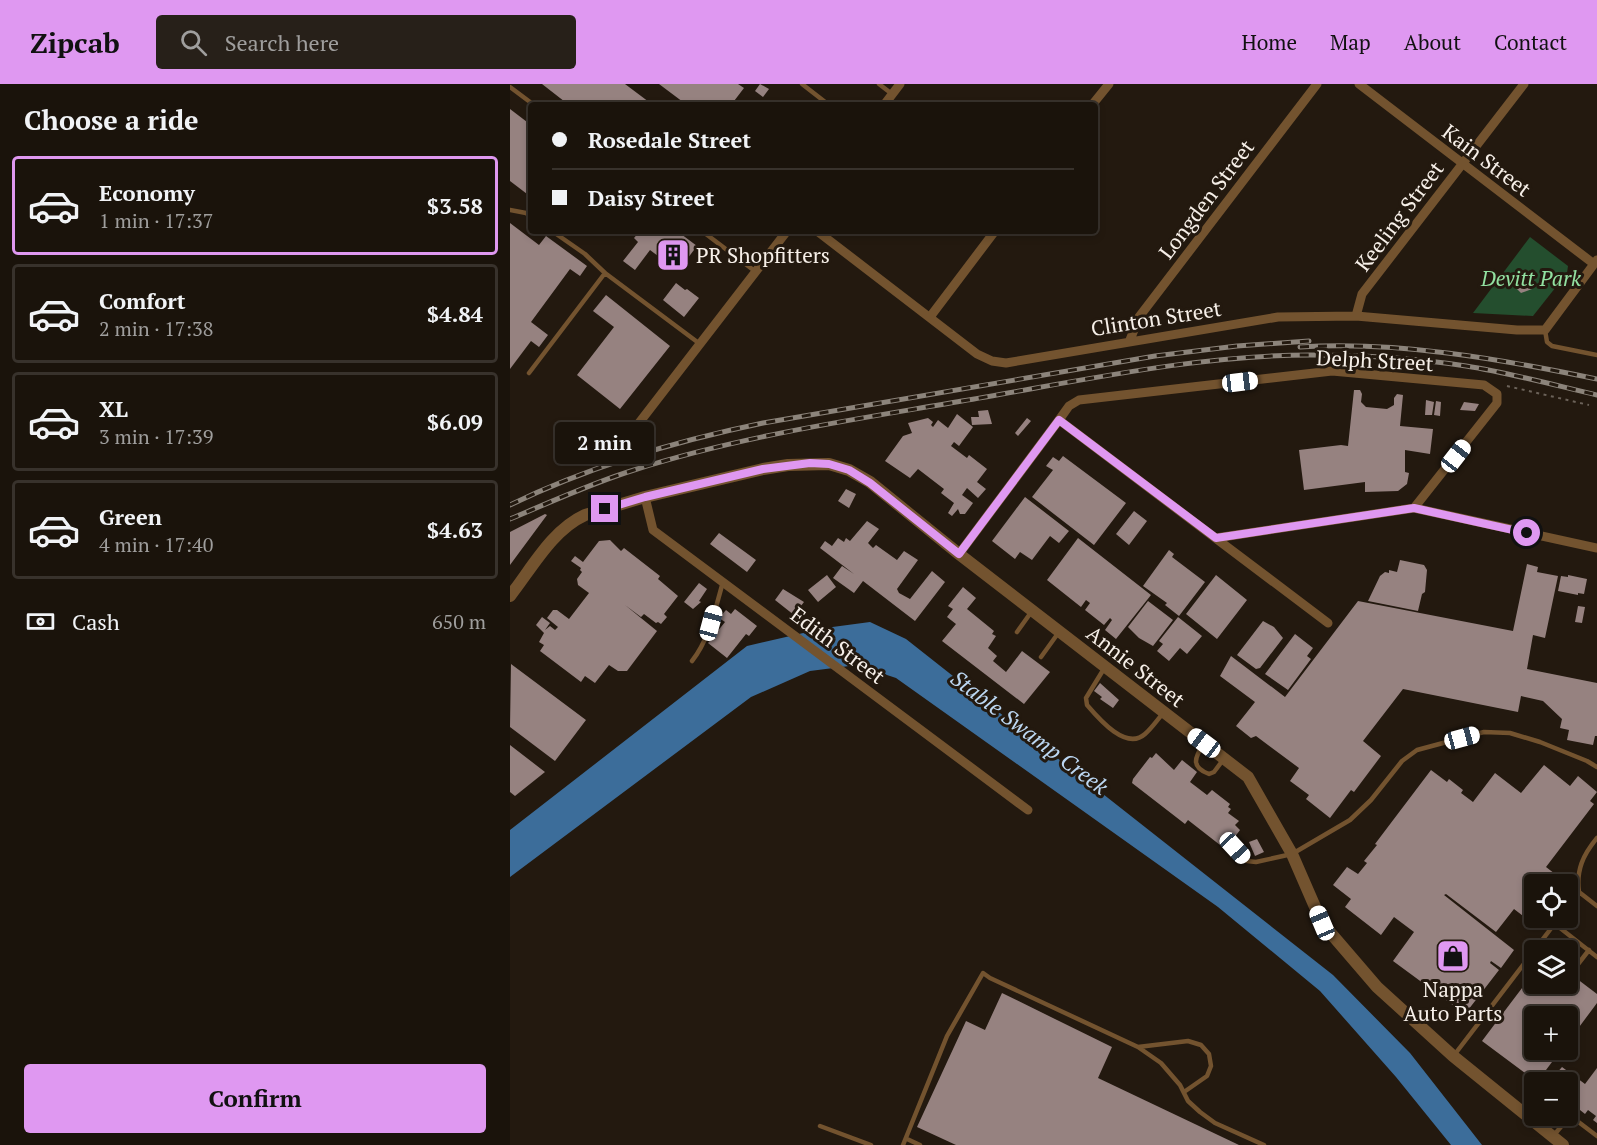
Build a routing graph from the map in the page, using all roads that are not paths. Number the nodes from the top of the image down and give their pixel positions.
1 (802, 84) edge
2 (879, 84) edge
3 (900, 84) edge
4 (1108, 84) edge
5 (1317, 84) edge
6 (1359, 84) edge
7 (1524, 84) edge
8 (510, 87) edge
9 (892, 94) junction
10 (530, 102) edge
11 (825, 102) edge
12 (886, 102) edge
13 (1094, 102) edge
14 (1462, 163) junction
15 (510, 210) edge
16 (528, 215) edge
17 (556, 234) edge
18 (706, 234) edge
19 (785, 234) edge
20 (821, 234) edge
21 (993, 234) edge
22 (1596, 262) edge
23 (756, 272) junction
24 (605, 273) junction
25 (930, 316) junction
26 (1356, 316) junction
27 (1545, 330) junction
28 (1130, 340) junction
29 (700, 344) junction
30 (1597, 355) edge
31 (528, 373) dead end
32 (1059, 420) junction
33 (622, 445) dead end
34 (645, 497) junction
35 (1414, 508) junction
36 (1216, 538) junction
37 (1597, 548) edge
38 (959, 554) junction
39 (723, 582) junction
40 (510, 596) edge
41 (1032, 610) junction
42 (1328, 623) dead end
43 (1017, 632) dead end
44 (1059, 632) junction
45 (1041, 657) dead end
46 (692, 661) dead end
47 (1105, 667) junction
48 (1164, 712) junction
49 (1204, 743) junction
50 (1224, 759) junction
51 (1597, 767) edge
52 (1028, 810) dead end
53 (1597, 838) edge
54 (1235, 848) dead end
55 (1292, 854) junction
56 (1579, 892) joint
57 (1597, 906) edge
58 (1552, 928) edge
59 (1560, 928) edge
60 (1589, 951) junction
61 (1597, 957) edge
62 (1578, 964) edge
63 (1138, 1047) junction
64 (1453, 1056) junction
65 (1184, 1092) junction
66 (1578, 1122) edge
67 (820, 1126) dead end
68 (1564, 1126) edge
69 (1597, 1136) edge
70 (907, 1139) junction
71 (1558, 1141) edge
72 (870, 1145) edge
73 (903, 1145) edge
74 (920, 1145) edge
75 (1264, 1145) edge

1 - 11 lane
2 - 9 lane
3 - 9 street
4 - 13 street
5 - 28 street, Longden Street
6 - 14 street, Kain Street
7 - 14 street, Keeling Street
8 - 10 lane
9 - 12 street
14 - 22 street, Kain Street
14 - 26 street, Keeling Street
15 - 16 lane
17 - 24 lane
18 - 23 lane
19 - 23 street
20 - 25 street, Clinton Street
21 - 25 street
22 - 27 street
23 - 29 street
24 - 29 lane
24 - 31 lane
25 - 28 street, Clinton Street
26 - 27 street, Clinton Street
26 - 28 street, Clinton Street
27 - 30 lane
29 - 33 street
32 - 35 street, Delph Street
32 - 36 street
32 - 38 street, Delph Street
34 - 38 street, Annie Street
34 - 39 street, Edith Street
34 - 40 street, Annie Street
35 - 36 street
35 - 37 street
36 - 42 street
38 - 41 street, Annie Street
39 - 46 lane
39 - 52 street, Edith Street
41 - 43 lane
41 - 44 street, Annie Street
44 - 45 lane
44 - 47 street, Annie Street
47 - 48 street, Annie Street
47 - 48 lane
48 - 49 street, Annie Street
49 - 50 street, Annie Street
49 - 50 lane
50 - 55 street, Annie Street
51 - 55 lane
53 - 56 lane
54 - 55 lane
55 - 64 street, Annie Street
56 - 57 lane
58 - 64 lane
59 - 60 lane
60 - 61 lane
60 - 62 lane
63 - 65 lane
63 - 65 lane
63 - 70 lane
64 - 71 street, Annie Street
65 - 75 lane
66 - 69 lane
67 - 72 lane
68 - 71 lane
70 - 73 lane
70 - 74 lane

